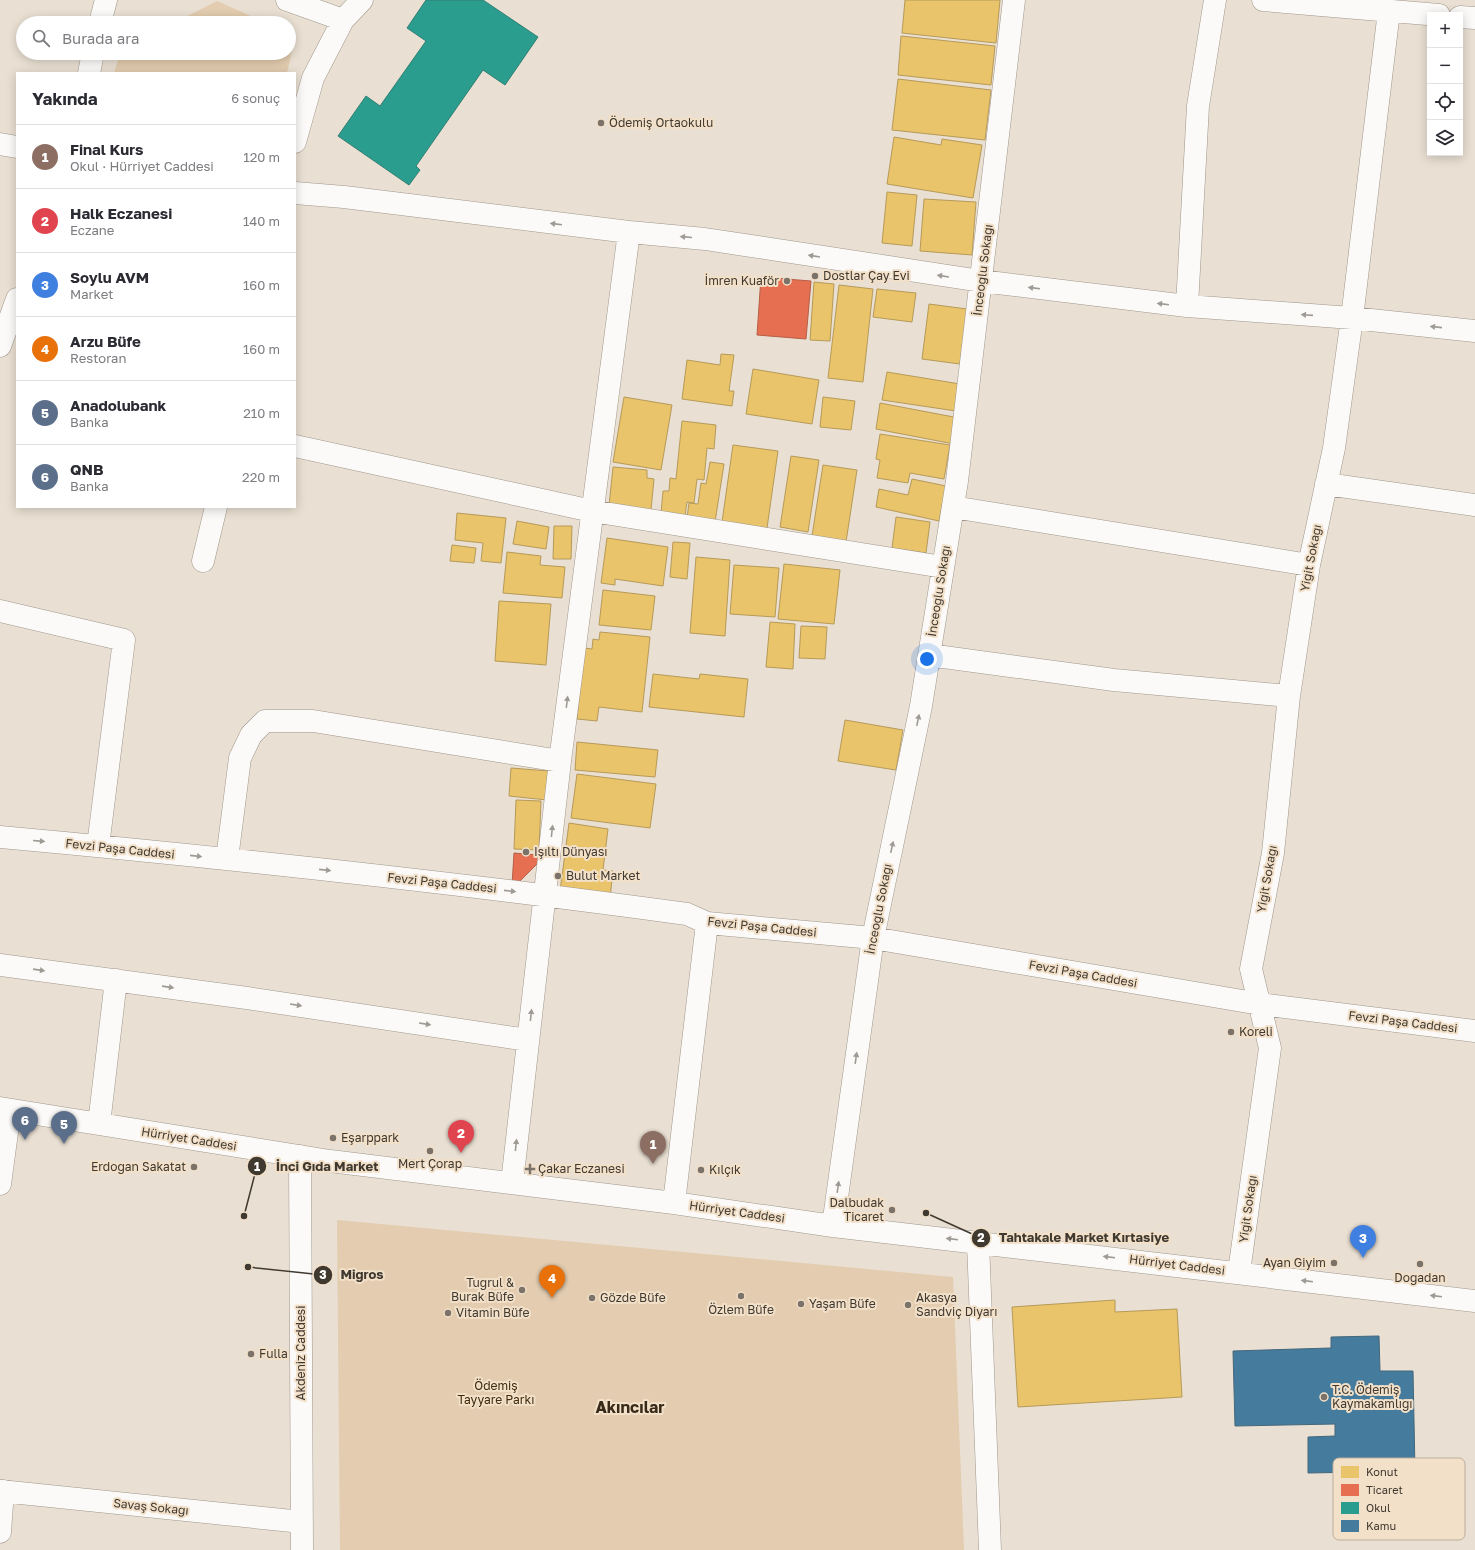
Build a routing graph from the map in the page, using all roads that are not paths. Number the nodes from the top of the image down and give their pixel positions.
1 (106, 0) edge
2 (286, 0) edge
3 (362, 0) edge
4 (1014, 0) edge
5 (1215, 0) edge
6 (1263, 0) edge
7 (1389, 11) junction
8 (1427, 14) edge
9 (102, 16) edge
10 (1463, 17) edge
11 (1475, 18) edge
12 (343, 20) junction
13 (92, 60) edge
14 (89, 72) edge
15 (296, 138) edge
16 (0, 144) edge
17 (16, 147) edge
18 (296, 193) edge
19 (628, 232) junction
20 (981, 281) junction
21 (16, 303) edge
22 (1187, 306) junction
23 (1352, 318) junction
24 (1475, 331) edge
25 (7, 338) edge
26 (296, 446) edge
27 (1326, 484) junction
28 (1475, 505) edge
29 (953, 507) junction
30 (216, 508) edge
31 (592, 511) junction
32 (203, 561) dead end
33 (1309, 566) junction
34 (943, 567) junction
35 (0, 611) edge
36 (929, 655) junction
37 (1289, 696) junction
38 (560, 761) junction
39 (0, 837) edge
40 (98, 846) junction
41 (227, 859) junction
42 (544, 895) junction
43 (707, 923) junction
44 (873, 938) junction
45 (0, 965) edge
46 (116, 980) junction
47 (1260, 1004) junction
48 (1475, 1031) edge
49 (528, 1040) junction
50 (5, 1109) edge
51 (99, 1124) junction
52 (300, 1156) junction
53 (512, 1183) junction
54 (0, 1184) edge
55 (674, 1203) junction
56 (833, 1226) junction
57 (978, 1242) junction
58 (1239, 1272) junction
59 (1475, 1301) edge
60 (1, 1491) edge
61 (302, 1522) junction
62 (0, 1532) edge
63 (302, 1550) edge
64 (990, 1550) edge

1 - 9 street
2 - 12 street
3 - 12 street
4 - 20 street, İnceoğlu Sokağı
5 - 22 street
6 - 7 street
7 - 8 street
7 - 23 street, Yiğit Sokağı
10 - 11 street
12 - 15 street
13 - 14 street
16 - 17 street
19 -> 18 street
20 -> 19 street
19 - 31 street
22 -> 20 street
20 - 29 street, İnceoğlu Sokağı
21 - 25 street
23 -> 22 street
24 -> 23 street
23 - 27 street, Yiğit Sokağı
26 - 31 street
27 - 28 street
27 - 33 street, Yiğit Sokağı
29 - 33 street
29 - 34 street, İnceoğlu Sokağı
30 - 32 street
31 - 34 street
38 -> 31 street
33 - 37 street, Yiğit Sokağı
34 - 36 street, İnceoğlu Sokağı
35 - 40 street
36 - 37 street
44 -> 36 street, İnceoğlu Sokağı
37 - 47 street, Yiğit Sokağı
38 - 41 street
42 -> 38 street
39 -> 40 street, Fevzi Paşa Caddesi
40 -> 41 street, Fevzi Paşa Caddesi
41 -> 42 street, Fevzi Paşa Caddesi
42 - 43 street, Fevzi Paşa Caddesi
49 -> 42 street
43 - 44 street, Fevzi Paşa Caddesi
43 - 55 street
44 - 47 street, Fevzi Paşa Caddesi
56 -> 44 street, İnceoğlu Sokağı
45 -> 46 street
46 -> 49 street
46 - 51 street
47 - 48 street, Fevzi Paşa Caddesi
47 - 58 street, Yiğit Sokağı
53 -> 49 street
50 - 51 street, Hürriyet Caddesi
50 - 54 street
51 - 52 street, Hürriyet Caddesi
52 - 53 street, Hürriyet Caddesi
52 - 61 street, Akdeniz Caddesi
53 - 55 street, Hürriyet Caddesi
55 - 56 street, Hürriyet Caddesi
57 -> 56 street, Hürriyet Caddesi
58 -> 57 street, Hürriyet Caddesi
57 - 64 street
59 -> 58 street, Hürriyet Caddesi
60 - 61 street, Savaş Sokağı
60 - 62 street
61 - 63 street, Akdeniz Caddesi

